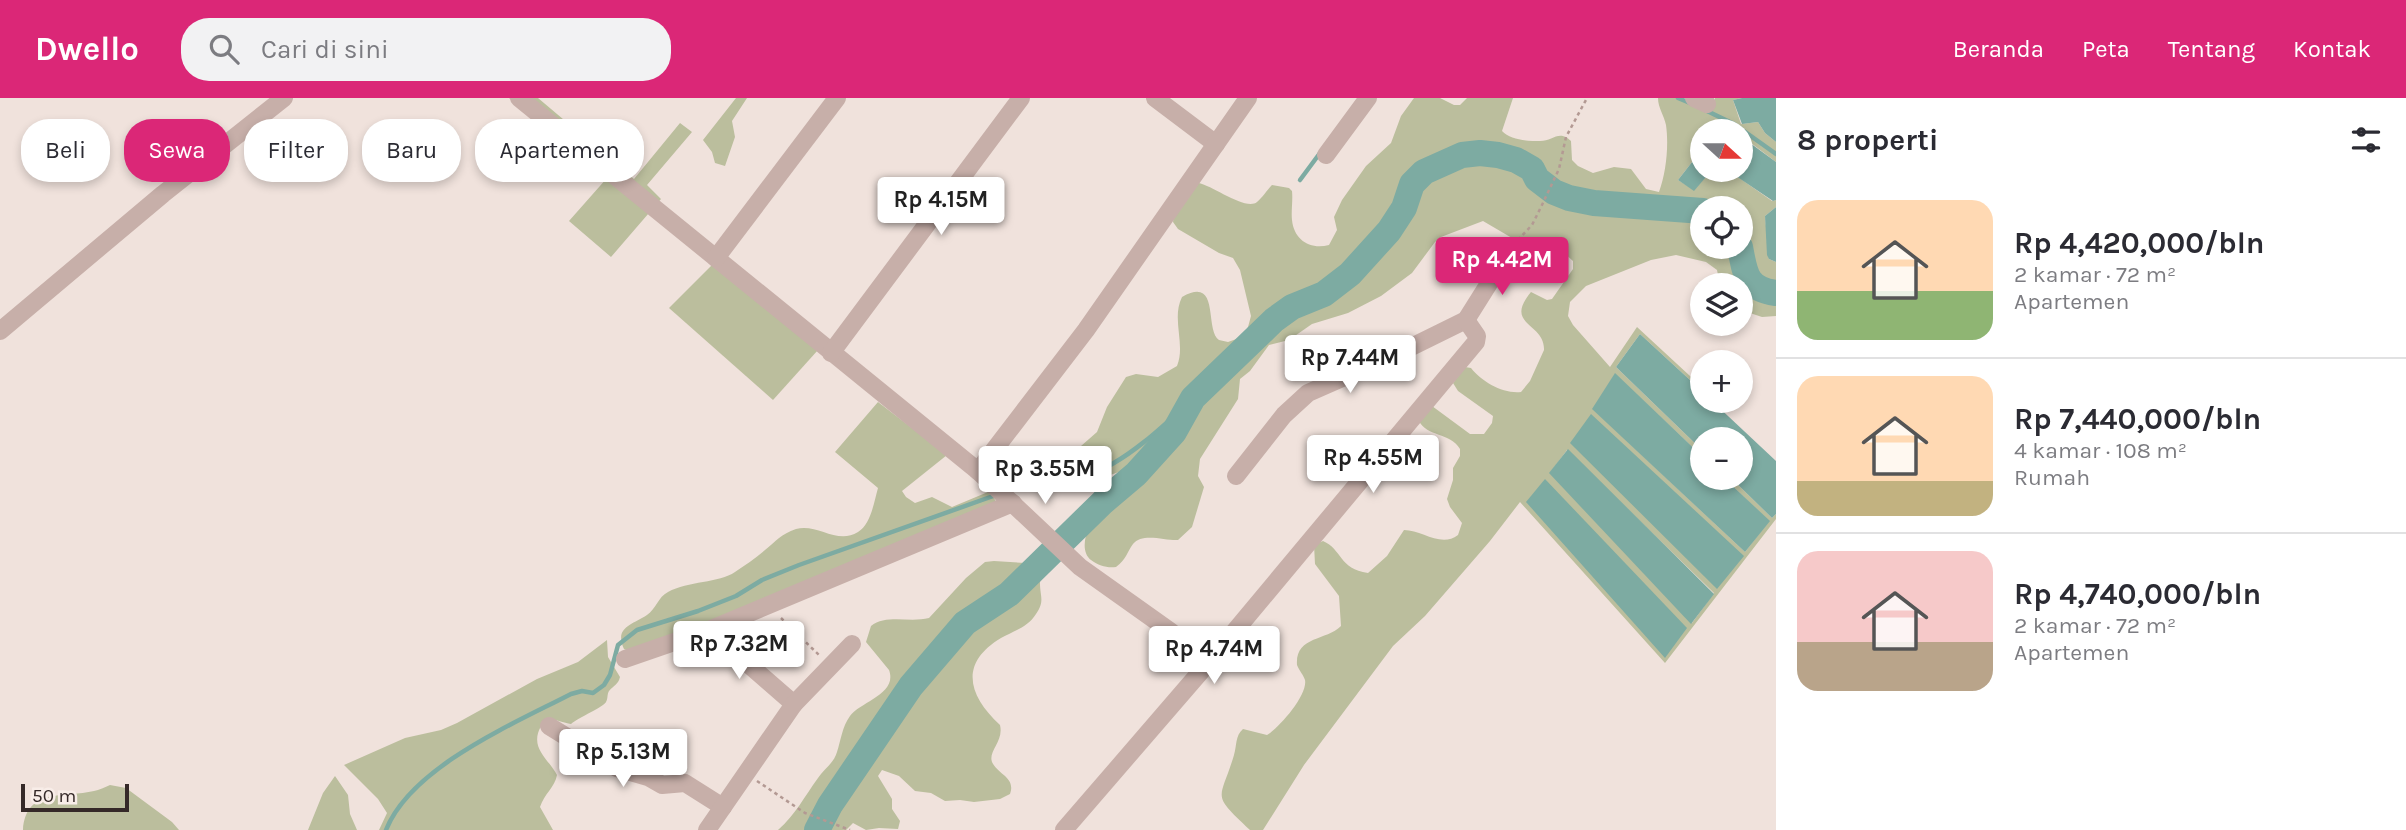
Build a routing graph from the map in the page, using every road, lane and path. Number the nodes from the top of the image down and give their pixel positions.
1 (284, 98) edge
2 (519, 98) edge
3 (837, 98) edge
4 (1021, 98) edge
5 (1155, 98) edge
6 (1248, 98) edge
7 (1368, 98) edge
8 (1587, 98) edge
9 (1216, 144) junction
10 (1326, 155) dead end
11 (716, 257) junction
12 (1505, 258) joint
13 (1466, 320) junction
14 (0, 331) edge
15 (831, 353) junction
16 (978, 471) junction
17 (1236, 476) dead end
18 (1005, 495) junction
19 (768, 605) junction
20 (709, 630) junction
21 (852, 645) dead end
22 (625, 659) dead end
23 (1209, 662) junction
24 (831, 667) junction
25 (794, 704) junction
26 (549, 726) dead end
27 (746, 773) junction
28 (723, 807) junction
29 (707, 830) edge
30 (850, 830) edge
31 (1064, 830) edge

1 - 14 street
2 - 11 street
3 - 11 street
4 - 15 street
5 - 9 street
6 - 9 street
7 - 10 street
8 - 12 path
9 - 16 street
11 - 15 street
12 - 13 street
13 - 17 street
13 - 23 street
15 - 16 street
16 - 18 street
18 - 19 street
18 - 23 street
19 - 20 street
19 - 24 path
20 - 22 street
20 - 25 street
21 - 24 street
23 - 31 street
24 - 25 street
25 - 27 street
26 - 28 street
27 - 28 street
27 - 30 path
28 - 29 street

